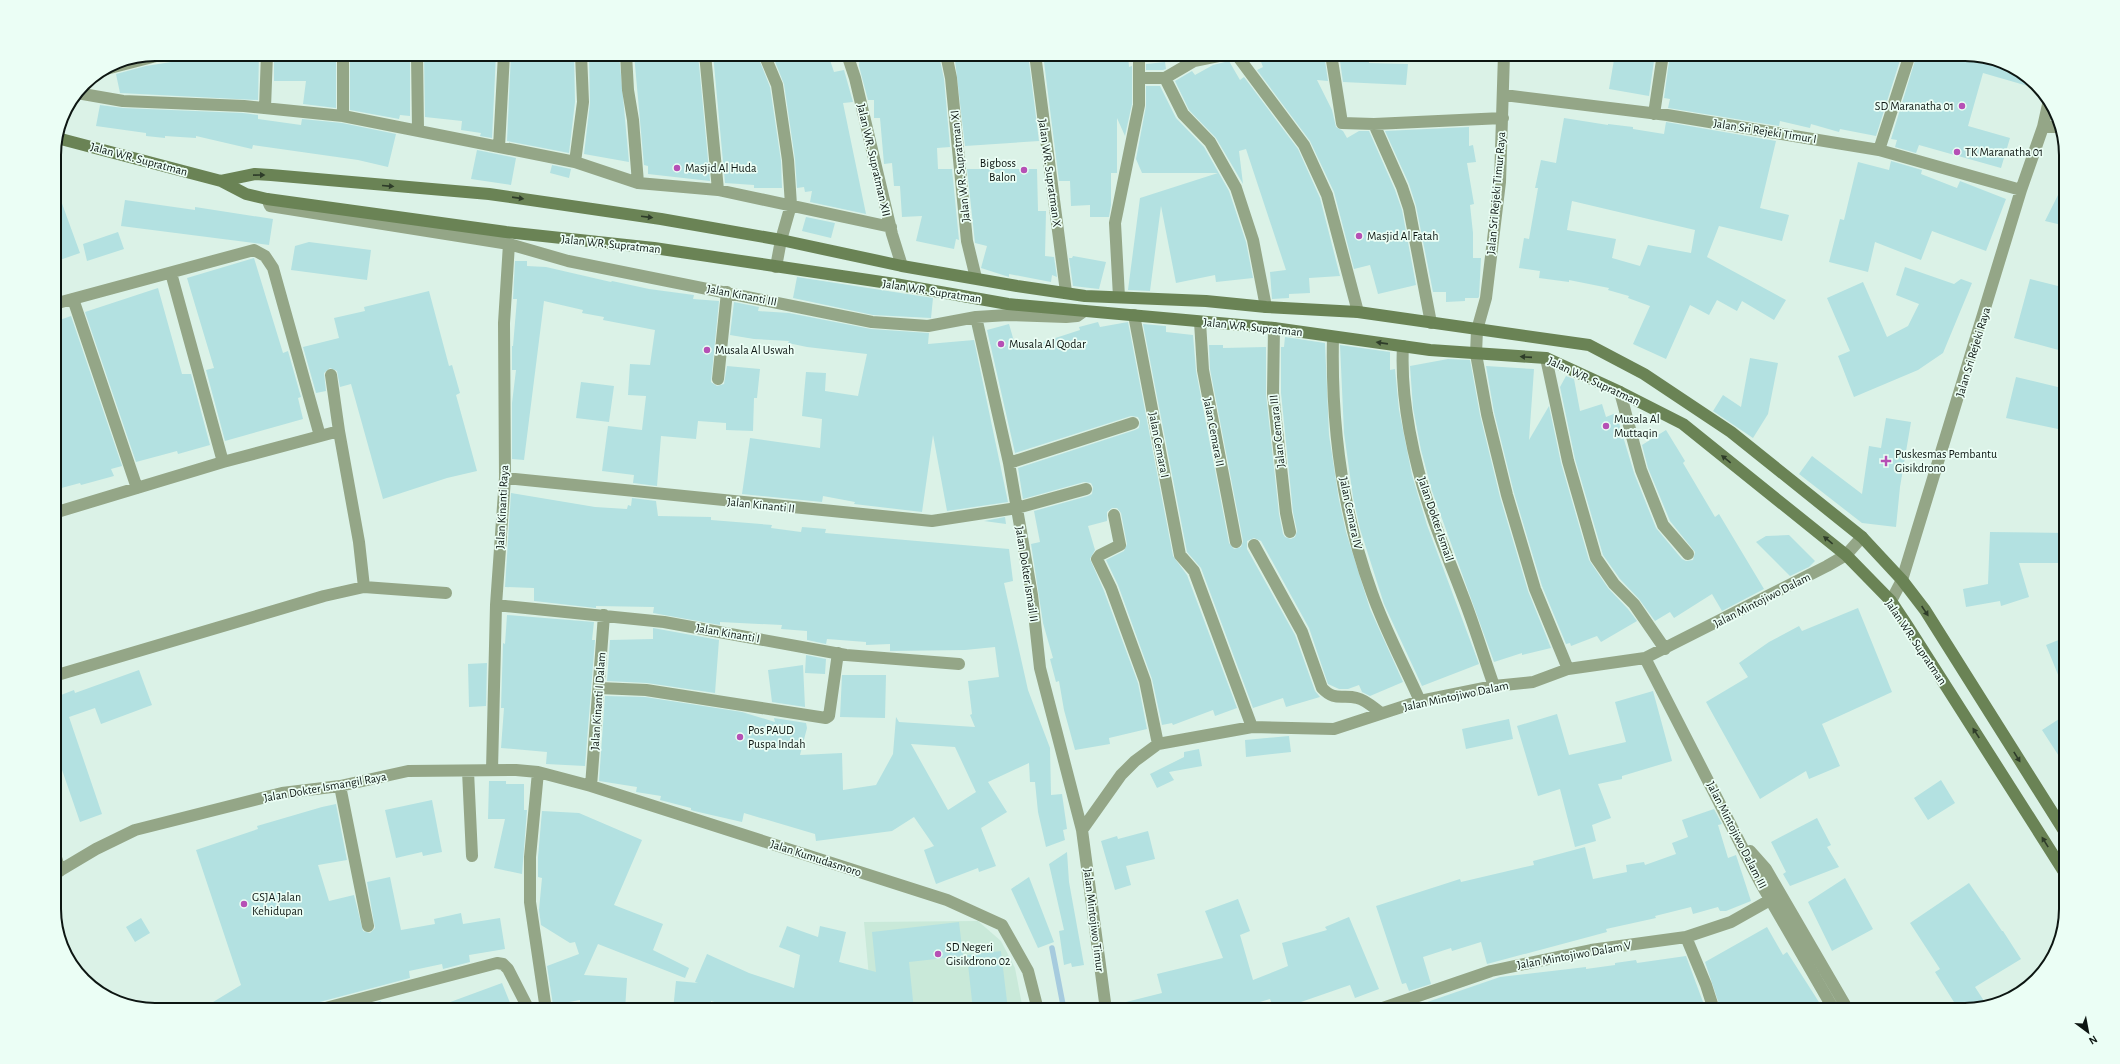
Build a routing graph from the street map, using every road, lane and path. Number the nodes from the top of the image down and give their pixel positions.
1 (267, 61) edge
2 (343, 61) edge
3 (417, 61) edge
4 (504, 61) edge
5 (581, 61) edge
6 (626, 61) edge
7 (706, 61) edge
8 (767, 61) edge
9 (849, 61) edge
10 (947, 61) edge
11 (1035, 61) edge
12 (1139, 61) edge
13 (1194, 61) edge
14 (1241, 61) edge
15 (1332, 61) edge
16 (1504, 61) edge
17 (1662, 61) edge
18 (1908, 61) edge
19 (1139, 78) junction
20 (1165, 78) junction
21 (83, 94) edge
22 (1504, 95) junction
23 (265, 108) junction
24 (2047, 110) edge
25 (1654, 114) junction
26 (344, 116) junction
27 (1503, 118) junction
28 (1374, 124) junction
29 (2043, 127) junction
30 (2054, 127) edge
31 (418, 130) junction
32 (63, 139) edge
33 (499, 147) junction
34 (1879, 150) junction
35 (575, 162) junction
36 (221, 180) junction
37 (638, 183) junction
38 (718, 190) junction
39 (2021, 190) junction
40 (267, 199) junction
41 (791, 205) junction
42 (891, 227) junction
43 (781, 240) junction
44 (509, 244) junction
45 (902, 266) junction
46 (776, 267) junction
47 (171, 273) junction
48 (976, 278) junction
49 (727, 292) junction
50 (1066, 292) junction
51 (1119, 297) junction
52 (73, 299) junction
53 (61, 302) edge
54 (1266, 306) junction
55 (1084, 311) junction
56 (1358, 312) junction
57 (1134, 315) junction
58 (976, 317) junction
59 (1200, 322) junction
60 (1431, 323) junction
61 (1274, 328) junction
62 (1477, 330) junction
63 (1333, 337) junction
64 (1402, 346) junction
65 (1476, 354) junction
66 (1546, 358) junction
67 (331, 375) dead end
68 (718, 379) dead end
69 (1620, 392) junction
70 (1133, 423) dead end
71 (339, 431) junction
72 (320, 436) junction
73 (223, 462) junction
74 (1009, 463) junction
75 (505, 478) junction
76 (137, 488) junction
77 (1086, 489) dead end
78 (1017, 508) junction
79 (61, 511) edge
80 (1114, 515) dead end
81 (1290, 532) dead end
82 (1862, 538) junction
83 (1236, 542) dead end
84 (1254, 545) dead end
85 (1688, 554) dead end
86 (1846, 555) junction
87 (1902, 580) junction
88 (364, 587) junction
89 (446, 593) dead end
90 (1891, 602) junction
91 (496, 604) junction
92 (604, 615) junction
93 (1665, 649) junction
94 (838, 653) junction
95 (1645, 658) junction
96 (960, 664) dead end
97 (1568, 669) junction
98 (61, 674) edge
99 (1494, 686) junction
100 (599, 688) junction
101 (1420, 701) junction
102 (1381, 713) junction
103 (1252, 727) junction
104 (1158, 744) junction
105 (468, 770) junction
106 (492, 770) junction
107 (538, 772) junction
108 (2032, 780) junction
109 (340, 786) junction
110 (592, 786) junction
111 (2014, 792) junction
112 (2059, 823) edge
113 (1082, 830) junction
114 (1738, 837) junction
115 (472, 856) dead end
116 (2059, 865) edge
117 (61, 871) edge
118 (1770, 900) junction
119 (368, 926) dead end
120 (1686, 937) junction
121 (345, 1003) edge
122 (525, 1003) edge
123 (545, 1003) edge
124 (1036, 1003) edge
125 (1105, 1003) edge
126 (1397, 1003) edge
127 (1712, 1003) edge
128 (1830, 1003) edge
129 (1844, 1003) edge

1 - 23 street
2 - 26 street
3 - 31 street
4 - 33 street
5 - 35 street
6 - 37 street
7 - 38 street
8 - 41 street
9 - 42 street, Jalan WR. Supratman XII
10 - 48 street, Jalan WR. Supratman XI
11 - 50 street, Jalan WR. Supratman X
12 - 19 street
13 - 20 street
14 - 56 street
15 - 28 street
16 - 22 street, Jalan Sri Rejeki Timur Raya
17 - 25 street
18 - 34 street
19 - 20 street
19 - 51 street
20 - 54 street, Jalan WR. Supratman
21 - 23 street
22 - 25 street, Jalan Sri Rejeki Timur I
22 - 27 street, Jalan Sri Rejeki Timur Raya
23 - 26 street
24 - 29 street, Jalan Sri Rejeki Raya
25 - 34 street, Jalan Sri Rejeki Timur I
26 - 31 street
27 - 28 street
27 - 62 street, Jalan Sri Rejeki Timur Raya
28 - 60 street
29 - 30 street
29 - 39 street, Jalan Sri Rejeki Raya
31 - 33 street
32 - 36 main road, Jalan WR. Supratman
33 - 35 street
34 - 39 street, Jalan Sri Rejeki Timur I
35 - 37 street
36 - 40 main road, Jalan WR. Supratman
36 -> 43 main road, Jalan WR. Supratman
37 - 38 street
38 - 41 street
39 - 87 street, Jalan Sri Rejeki Raya
40 - 44 street, Jalan Kinanti III
40 - 46 main road, Jalan WR. Supratman
41 - 42 street
41 - 43 street
42 - 45 street, Jalan WR. Supratman XII
43 - 45 main road, Jalan WR. Supratman
43 - 46 street
44 - 49 street, Jalan Kinanti III
44 - 75 street, Jalan Kinanti Raya
45 - 48 main road, Jalan WR. Supratman
46 - 55 main road, Jalan WR. Supratman
47 - 52 street
47 - 72 street
47 - 73 street
48 - 50 main road, Jalan WR. Supratman
49 - 58 street, Jalan Kinanti III
49 - 68 street
50 - 51 main road, Jalan WR. Supratman
51 - 54 main road, Jalan WR. Supratman
52 - 53 street
52 - 76 street
54 - 56 main road, Jalan WR. Supratman
55 - 57 main road, Jalan WR. Supratman
55 - 58 street, Jalan Kinanti III
56 - 60 main road, Jalan WR. Supratman
57 - 59 main road, Jalan WR. Supratman
57 - 103 street, Jalan Cemara I
58 - 74 street, Jalan Dokter Ismail II
59 - 61 main road, Jalan WR. Supratman
59 - 83 street, Jalan Cemara II
60 - 62 main road, Jalan WR. Supratman
61 - 63 main road, Jalan WR. Supratman
61 - 81 street, Jalan Cemara III
62 - 65 street, Jalan Sri Rejeki Timur Raya
62 - 82 main road, Jalan WR. Supratman
64 -> 63 main road, Jalan WR. Supratman
63 - 101 street, Jalan Cemara IV
64 - 65 main road, Jalan WR. Supratman
64 - 99 street, Jalan Dokter Ismail
66 -> 65 main road, Jalan WR. Supratman
65 - 97 street
66 - 69 main road, Jalan WR. Supratman
66 - 93 street
67 - 71 street
69 - 85 street
86 -> 69 main road, Jalan WR. Supratman
70 - 74 street
71 - 72 street
71 - 88 street
72 - 73 street
73 - 76 street
74 - 78 street, Jalan Dokter Ismail II
75 - 78 street, Jalan Kinanti II
75 - 91 street, Jalan Kinanti Raya
76 - 79 street
77 - 78 street, Jalan Kinanti II
78 - 113 street, Jalan Dokter Ismail II
80 - 104 street
82 - 86 street, Jalan Mintojiwo Dalam
82 - 87 main road, Jalan WR. Supratman
84 - 102 street
86 - 90 main road, Jalan WR. Supratman
86 - 93 street, Jalan Mintojiwo Dalam
87 - 90 street, Jalan Sri Rejeki Raya
87 -> 108 main road, Jalan WR. Supratman
88 - 89 street
88 - 98 street
111 -> 90 main road, Jalan WR. Supratman
91 - 92 street, Jalan Kinanti I
91 - 106 street, Jalan Kinanti Raya
92 - 94 street, Jalan Kinanti I
92 - 100 street, Jalan Kinanti I Dalam
93 - 95 street, Jalan Mintojiwo Dalam
94 - 96 street, Jalan Kinanti I
94 - 100 street
95 - 97 street, Jalan Mintojiwo Dalam
95 - 114 street, Jalan Mintojiwo Dalam III
97 - 99 street, Jalan Mintojiwo Dalam
99 - 101 street, Jalan Mintojiwo Dalam
100 - 110 street, Jalan Kinanti I Dalam
101 - 102 street, Jalan Mintojiwo Dalam
102 - 103 street, Jalan Mintojiwo Dalam
103 - 104 street, Jalan Mintojiwo Dalam
104 - 113 street, Jalan Mintojiwo Dalam
105 - 106 street, Jalan Dokter Ismangil Raya
105 - 109 street, Jalan Dokter Ismangil Raya
105 - 115 street
106 - 107 street, Jalan Dokter Ismangil Raya
107 - 110 street, Jalan Kumudasmoro
107 - 123 street
108 - 111 main road
108 - 112 main road, Jalan WR. Supratman
109 - 117 street, Jalan Dokter Ismangil Raya
109 - 119 street
110 - 124 street, Jalan Kumudasmoro
116 -> 111 main road, Jalan WR. Supratman
113 - 125 street, Jalan Mintojiwo Timur
114 - 118 street, Jalan Mintojiwo Dalam III
114 - 129 street
118 - 120 street, Jalan Mintojiwo Dalam V
118 - 128 street, Jalan Mintojiwo Dalam III
120 - 126 street, Jalan Mintojiwo Dalam V
120 - 127 street
121 - 122 street

